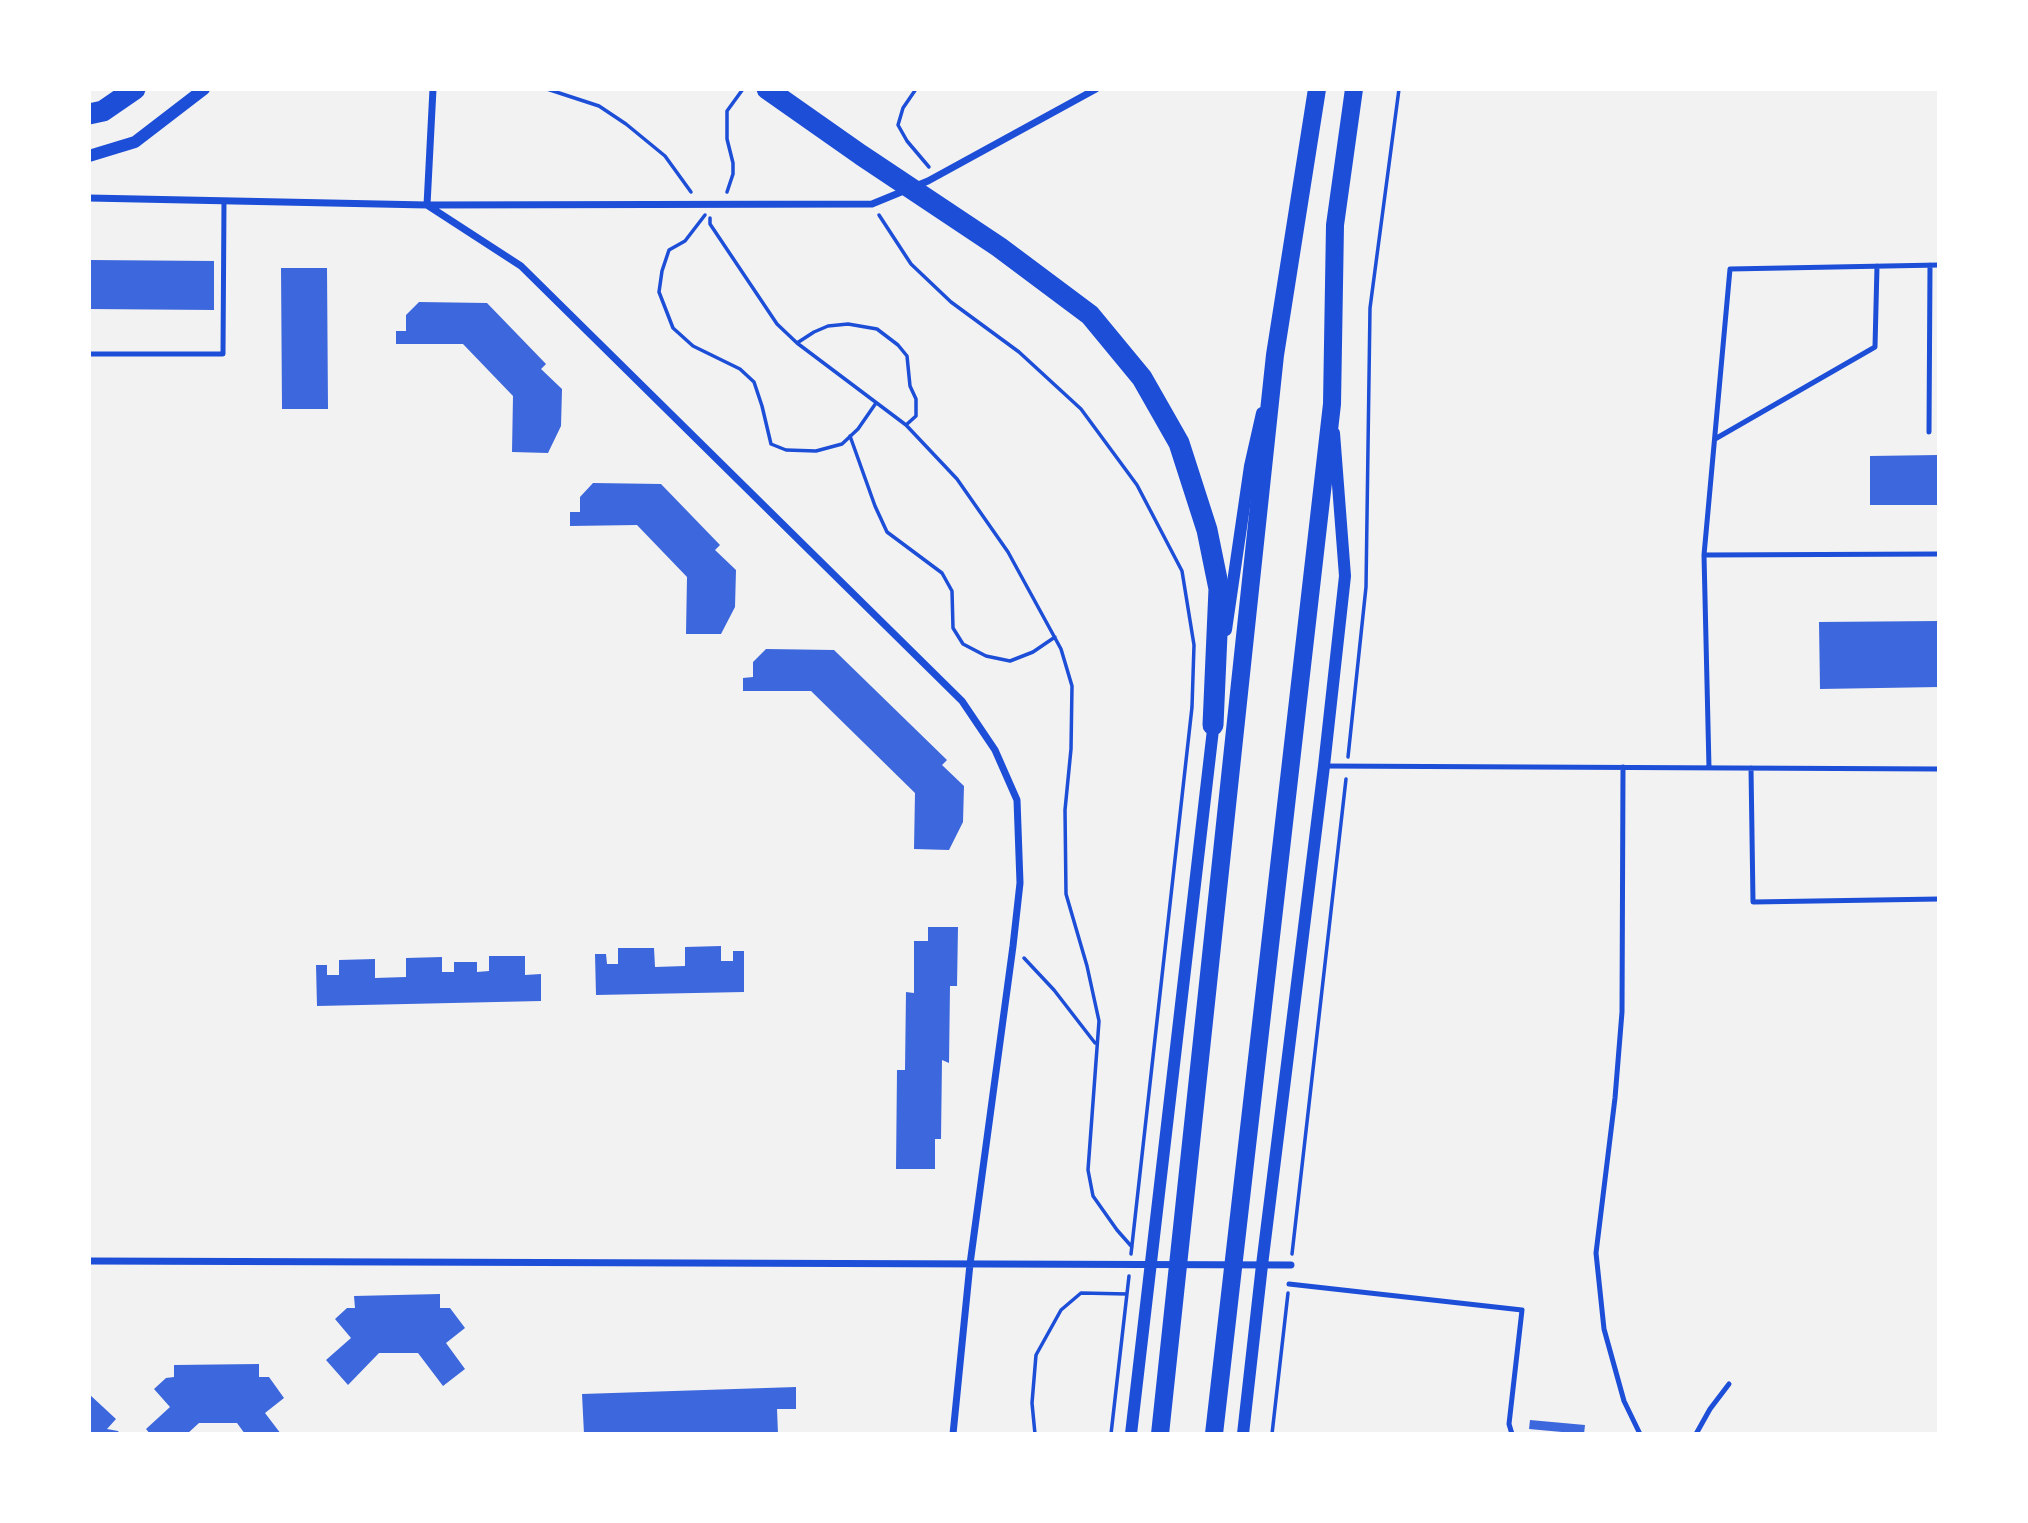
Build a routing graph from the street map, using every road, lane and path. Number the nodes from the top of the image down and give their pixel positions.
1 (135, 89) edge
2 (204, 89) edge
3 (433, 89) edge
4 (547, 89) edge
5 (743, 89) edge
6 (766, 89) edge
7 (916, 89) edge
8 (1096, 89) edge
9 (1317, 89) edge
10 (1354, 89) edge
11 (89, 114) edge
12 (89, 156) edge
13 (937, 177) junction
14 (89, 198) edge
15 (224, 201) junction
16 (872, 204) junction
17 (427, 205) junction
18 (710, 205) junction
19 (1930, 265) junction
20 (1939, 265) edge
21 (1877, 266) junction
22 (797, 343) junction
23 (89, 354) edge
24 (1275, 355) junction
25 (877, 402) junction
26 (1332, 404) junction
27 (906, 425) junction
28 (1929, 432) dead end
29 (850, 436) junction
30 (1715, 439) junction
31 (1939, 554) edge
32 (1704, 555) junction
33 (1055, 637) junction
34 (1213, 725) junction
35 (1325, 766) junction
36 (1623, 767) junction
37 (1709, 768) junction
38 (1751, 768) junction
39 (1939, 769) edge
40 (1939, 899) edge
41 (1013, 946) junction
42 (1096, 1045) junction
43 (1132, 1247) junction
44 (89, 1261) edge
45 (970, 1264) junction
46 (1130, 1264) junction
47 (1149, 1265) junction
48 (1179, 1265) junction
49 (1233, 1265) junction
50 (1262, 1265) junction
51 (1291, 1265) dead end
52 (1289, 1284) dead end
53 (1127, 1294) junction
54 (1730, 1384) dead end
55 (953, 1434) edge
56 (1035, 1434) edge
57 (1111, 1434) edge
58 (1130, 1434) edge
59 (1160, 1434) edge
60 (1214, 1434) edge
61 (1243, 1434) edge
62 (1512, 1434) edge
63 (1640, 1434) edge
64 (1696, 1434) edge

1 - 11 highway
2 - 12 street
3 - 17 street
4 - 18 path
5 - 18 path
6 - 34 highway
7 - 13 path
8 - 13 street
9 - 24 main road
10 - 26 main road
13 - 16 street
14 - 15 street
15 - 17 street
15 - 23 lane
16 - 18 street
16 - 43 path
17 - 18 street
17 - 41 street
18 - 22 path
18 - 29 path
19 - 20 lane
19 - 21 lane
19 - 28 lane
21 - 30 lane
21 - 30 lane
22 - 25 path
22 - 27 path
24 - 34 street
24 - 48 main road
25 - 27 path
25 - 29 path
26 - 35 street
26 - 49 main road
27 - 33 path
29 - 33 path
30 - 32 lane
31 - 32 lane
32 - 37 lane
33 - 42 path
34 - 47 street
35 - 36 lane
35 - 50 street
36 - 37 lane
36 - 63 lane
37 - 38 lane
38 - 39 lane
38 - 40 lane
41 - 42 path
41 - 45 street
42 - 43 path
43 - 46 path
44 - 45 street
45 - 46 street
45 - 55 street
46 - 47 street
46 - 53 path
47 - 48 street
47 - 58 street
48 - 49 street
48 - 59 main road
49 - 50 street
49 - 60 main road
50 - 51 street
50 - 61 street
52 - 62 lane
53 - 56 path
53 - 57 path
54 - 64 lane

